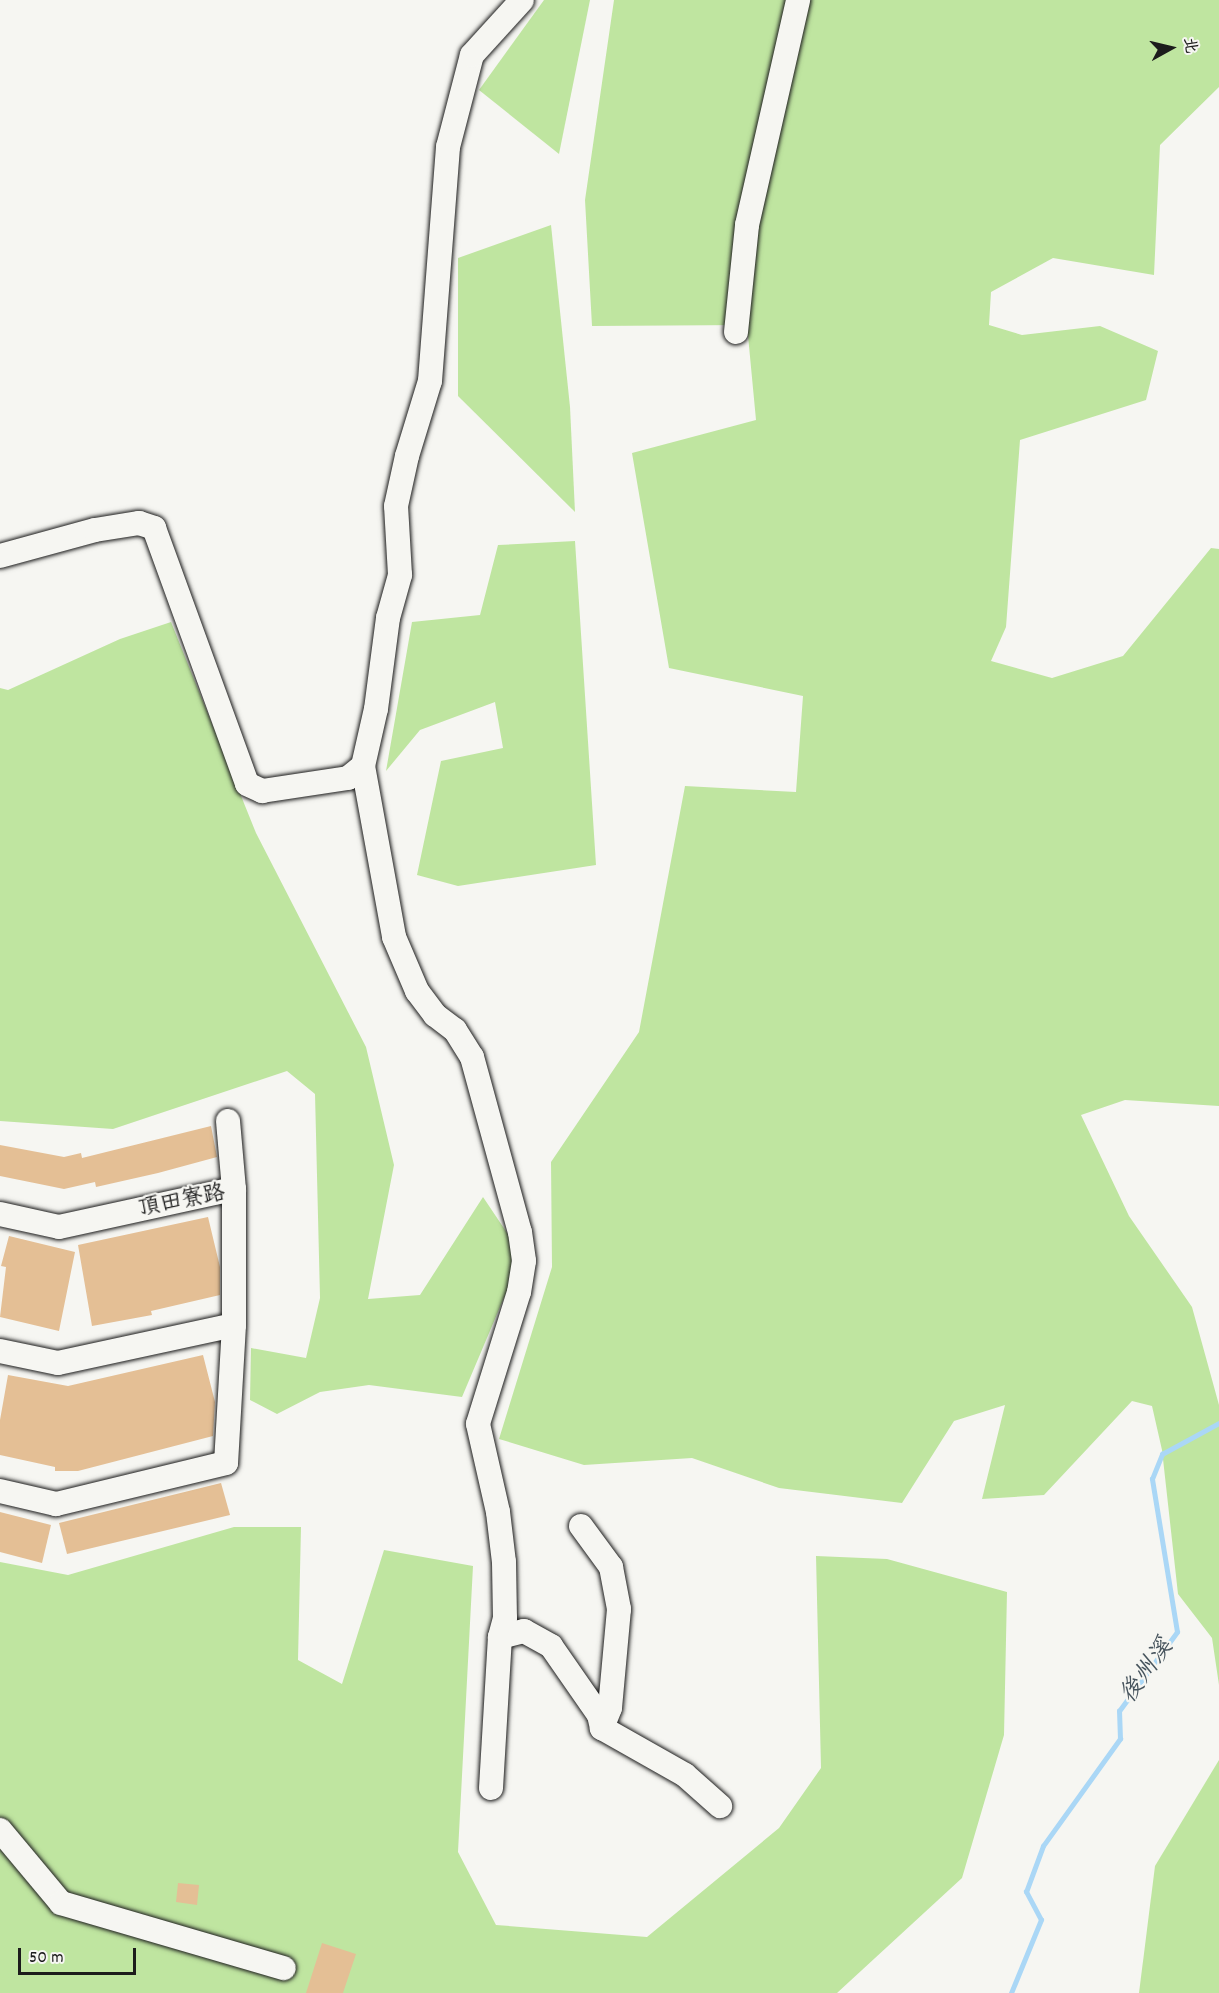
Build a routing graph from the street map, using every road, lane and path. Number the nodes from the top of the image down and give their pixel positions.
1 (522, 0) edge
2 (798, 0) edge
3 (736, 332) dead end
4 (0, 556) edge
5 (363, 766) junction
6 (228, 1121) dead end
7 (234, 1189) junction
8 (0, 1214) edge
9 (234, 1325) junction
10 (0, 1351) edge
11 (0, 1491) edge
12 (581, 1526) dead end
13 (500, 1637) junction
14 (602, 1728) junction
15 (491, 1788) dead end
16 (720, 1806) dead end
17 (0, 1830) edge
18 (284, 1968) dead end

1 - 5 street
2 - 3 street
4 - 5 street
5 - 13 street
6 - 7 street
7 - 8 street, 頂田寮路
7 - 9 street, 頂田寮路
9 - 10 street
9 - 11 street, 頂田寮路
12 - 14 street
13 - 14 street
13 - 15 street
14 - 16 street
17 - 18 street

